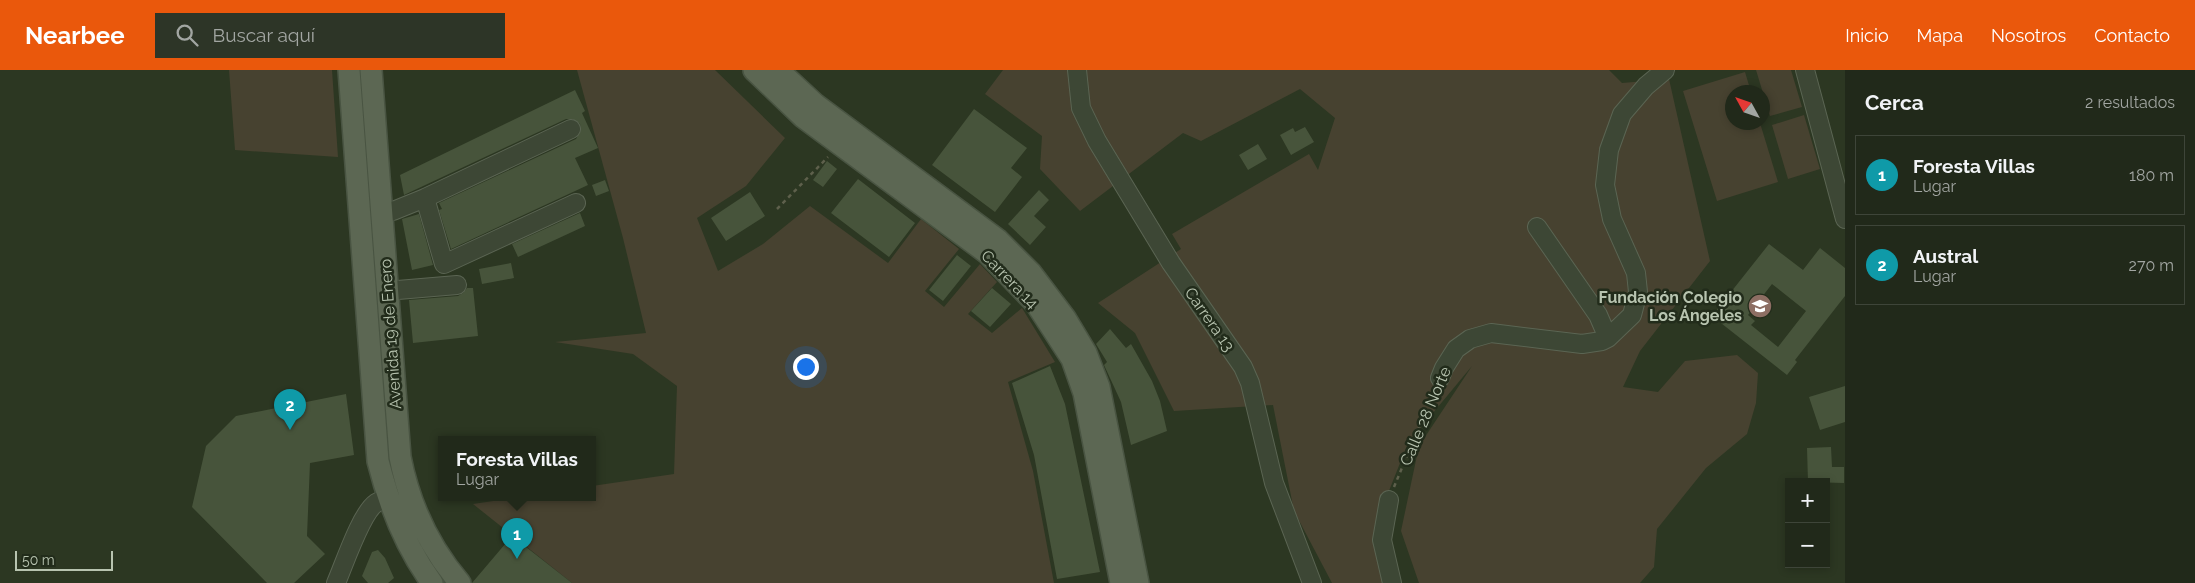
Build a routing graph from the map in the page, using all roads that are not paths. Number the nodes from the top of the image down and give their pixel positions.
1 (349, 70) edge
2 (371, 70) edge
3 (754, 70) edge
4 (778, 70) edge
5 (1077, 70) edge
6 (1664, 70) edge
7 (1805, 70) edge
8 (571, 129) dead end
9 (425, 198) junction
10 (576, 203) dead end
11 (381, 213) junction
12 (1845, 219) edge
13 (1537, 227) dead end
14 (457, 284) dead end
15 (386, 291) junction
16 (1608, 338) junction
17 (1442, 373) road end
18 (410, 494) junction
19 (388, 497) junction
20 (1389, 500) road end
21 (336, 583) edge
22 (432, 583) edge
23 (460, 583) edge
24 (1121, 583) edge
25 (1138, 583) edge
26 (1312, 583) edge
27 (1392, 583) edge

1 - 19 main road, Avenida 19 de Enero
2 - 11 main road, Avenida 19 de Enero
3 - 24 main road, Carrera 14
4 - 25 main road, Carrera 14
5 - 26 street, Carrera 13
6 - 16 street
7 - 12 street
8 - 9 street
9 - 10 street
9 - 11 street
11 - 15 main road, Avenida 19 de Enero
13 - 16 street
14 - 15 street
15 - 18 main road, Avenida 19 de Enero
16 - 17 street, Calle 28 Norte
18 - 19 street
18 - 23 main road, Avenida 19 de Enero
19 - 21 street
19 - 22 main road, Avenida 19 de Enero
20 - 27 street

